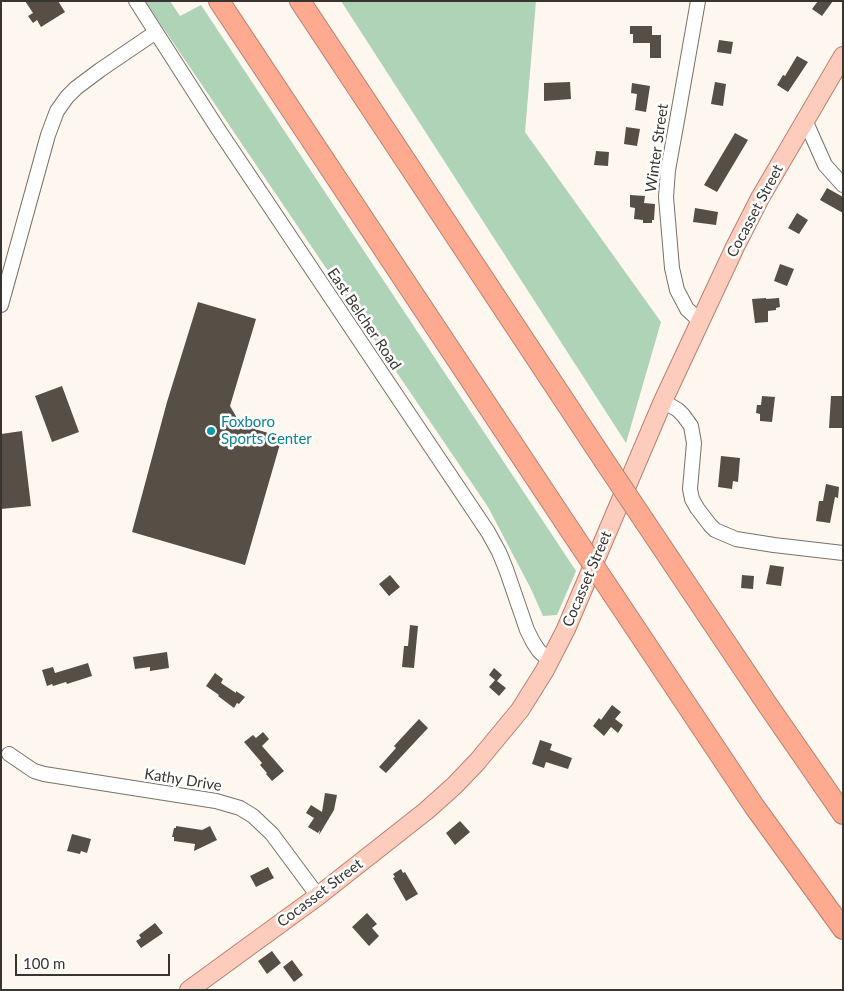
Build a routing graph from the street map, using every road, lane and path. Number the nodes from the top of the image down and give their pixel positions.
1 (136, 1) edge
2 (219, 1) edge
3 (300, 1) edge
4 (698, 1) edge
5 (156, 32) junction
6 (843, 56) edge
7 (805, 120) junction
8 (843, 185) edge
9 (1, 305) edge
10 (700, 321) junction
11 (663, 401) junction
12 (843, 553) edge
13 (550, 661) junction
14 (9, 754) dead end
15 (843, 814) edge
16 (318, 896) junction
17 (843, 928) edge
18 (189, 990) edge

1 - 5 street, East Belcher Road
2 - 17 highway, bridge
3 - 15 highway, bridge
4 - 10 street, Winter Street
5 - 9 street
5 - 13 street, East Belcher Road
6 - 7 main road, Cocasset Street
7 - 8 street
7 - 10 main road, Cocasset Street
10 - 11 main road, Cocasset Street
11 - 12 street
11 - 13 main road, Cocasset Street
13 - 16 main road, Cocasset Street
14 - 16 street, Kathy Drive
16 - 18 main road, Cocasset Street

